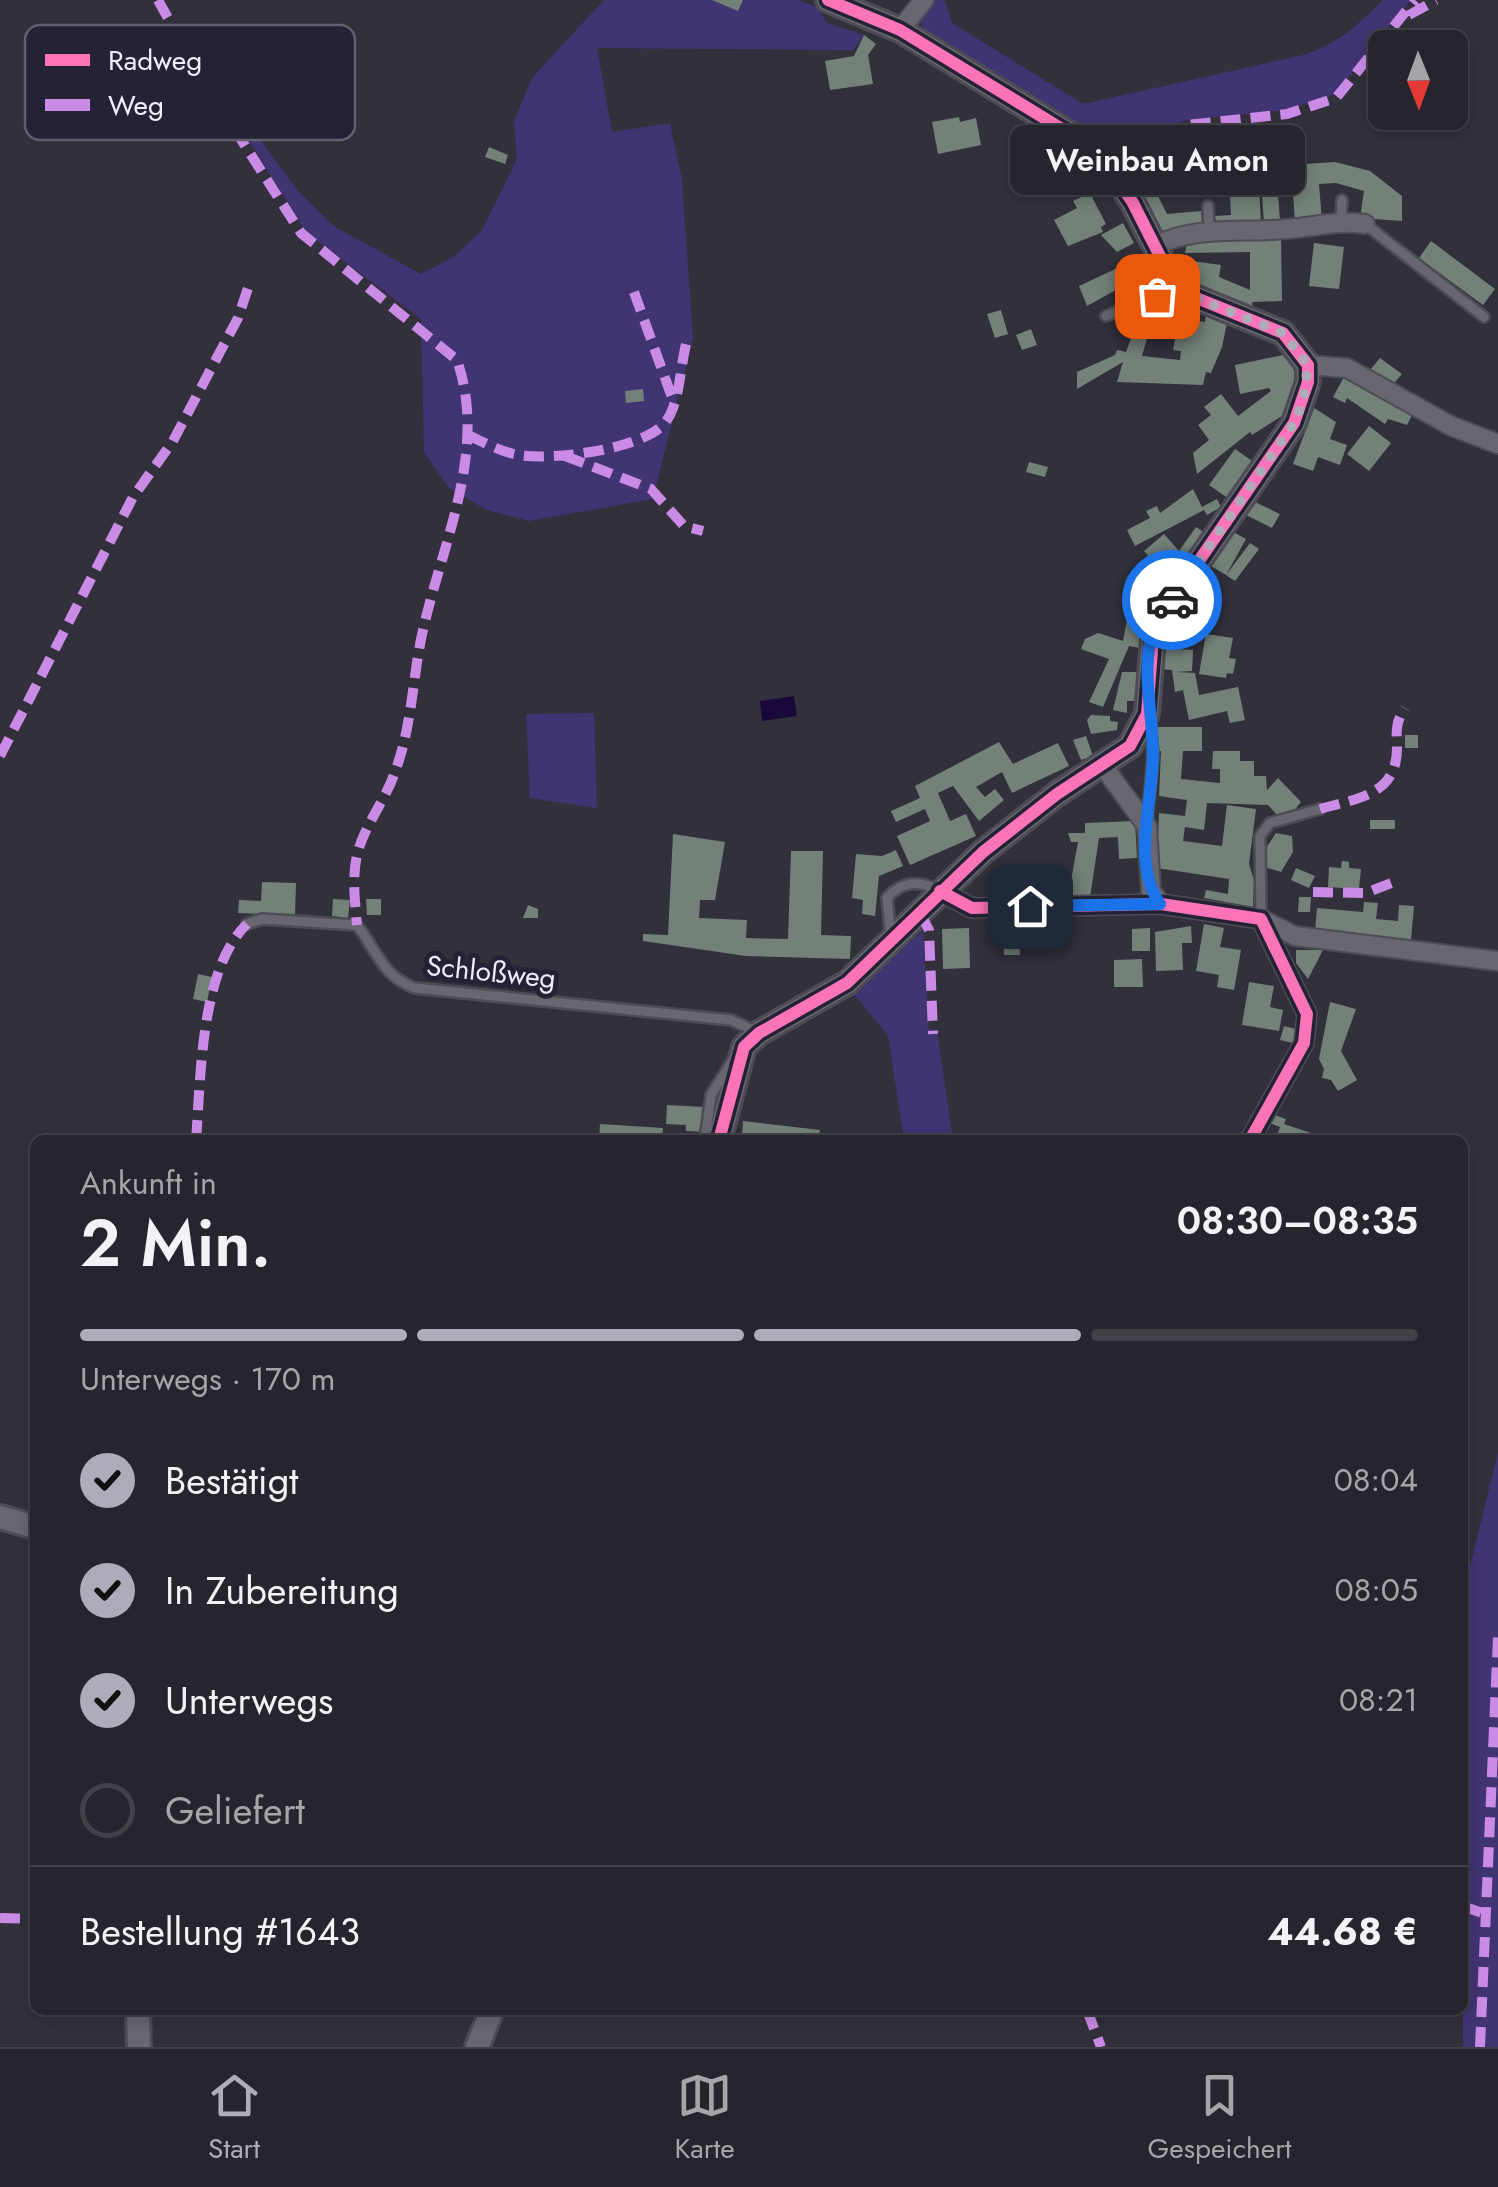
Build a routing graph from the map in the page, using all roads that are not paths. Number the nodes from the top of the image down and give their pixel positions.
1 (828, 0) edge
2 (924, 0) edge
3 (900, 30) junction
4 (1342, 200) dead end
5 (1208, 206) dead end
6 (1341, 220) junction
7 (1365, 224) joint
8 (1209, 232) junction
9 (1155, 246) junction
10 (1172, 280) junction
11 (1106, 316) dead end
12 (1484, 317) dead end
13 (1308, 365) junction
14 (1498, 444) edge
15 (1147, 714) junction
16 (1153, 756) junction
17 (1111, 760) junction
18 (1320, 809) dead end
19 (1147, 826) junction
20 (940, 892) junction
21 (1160, 904) junction
22 (1261, 918) junction
23 (247, 924) dead end
24 (891, 940) junction
25 (1498, 961) edge
26 (751, 1040) junction
27 (706, 1135) edge
28 (722, 1135) edge
29 (1253, 1135) edge
30 (0, 1516) edge
31 (30, 1525) edge
32 (138, 2015) edge
33 (490, 2015) edge
34 (139, 2047) edge
35 (477, 2047) edge

1 - 3 street
2 - 3 street
3 - 9 street
4 - 6 lane
5 - 8 lane
6 - 7 street
6 - 8 street
7 - 12 lane
8 - 9 street
9 - 10 street
10 - 11 lane
10 - 13 street
13 - 14 street
13 - 15 street
15 - 16 lane
15 - 17 street
16 - 17 lane
16 - 19 lane
17 - 19 street
17 - 20 street
18 - 22 lane
19 - 21 street
20 - 21 street
20 - 24 street
20 - 24 lane
21 - 22 street
22 - 25 street
22 - 29 street
23 - 26 lane, Schloßweg
24 - 26 street
26 - 27 lane
26 - 28 street
30 - 31 street
32 - 34 street
33 - 35 street

